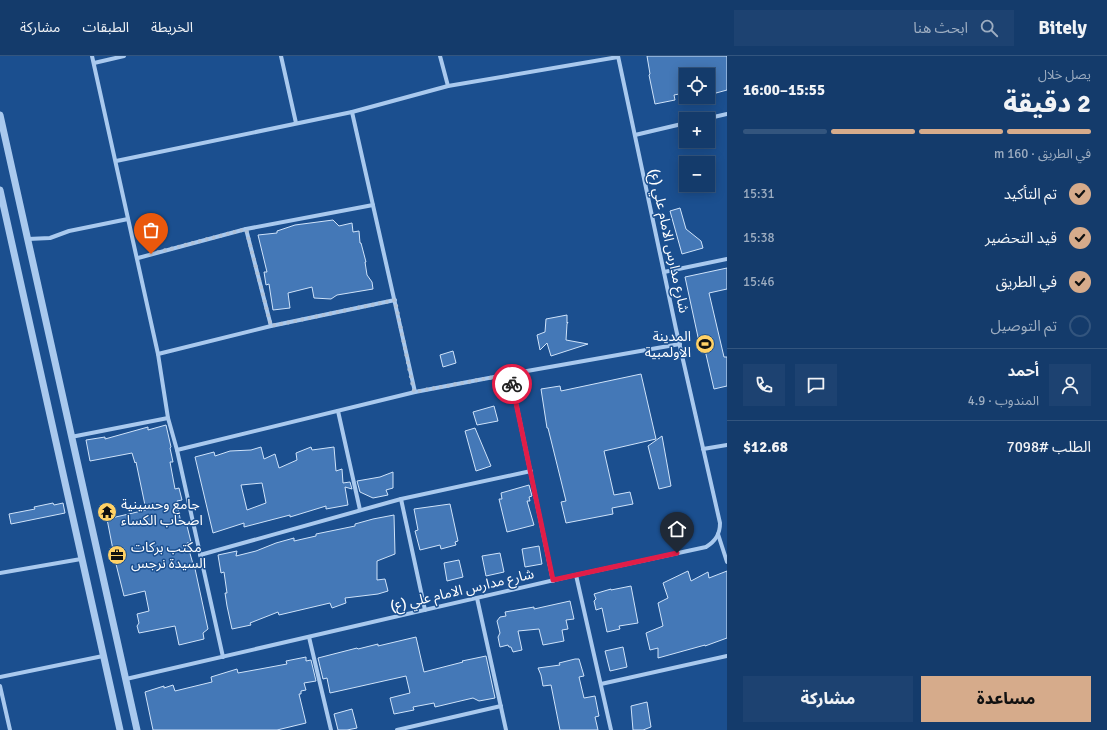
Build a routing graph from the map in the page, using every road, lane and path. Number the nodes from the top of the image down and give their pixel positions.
1 (92, 56) edge
2 (124, 56) edge
3 (281, 56) edge
4 (440, 56) edge
5 (618, 56) edge
6 (94, 63) junction
7 (448, 86) junction
8 (352, 112) junction
9 (727, 114) edge
10 (0, 115) edge
11 (715, 117) edge
12 (296, 123) junction
13 (679, 125) edge
14 (634, 135) junction
15 (116, 161) junction
16 (0, 190) edge
17 (373, 205) junction
18 (128, 219) junction
19 (246, 229) junction
20 (28, 239) junction
21 (138, 258) junction
22 (727, 259) edge
23 (664, 272) junction
24 (395, 300) junction
25 (271, 326) junction
26 (680, 344) junction
27 (158, 354) junction
28 (510, 374) junction
29 (414, 392) junction
30 (338, 411) junction
31 (168, 418) junction
32 (71, 437) junction
33 (727, 445) edge
34 (704, 449) junction
35 (177, 450) junction
36 (531, 471) junction
37 (402, 499) junction
38 (360, 510) junction
39 (718, 534) junction
40 (200, 555) junction
41 (81, 559) junction
42 (727, 562) edge
43 (0, 573) edge
44 (576, 575) junction
45 (553, 580) junction
46 (477, 598) junction
47 (425, 610) junction
48 (309, 637) junction
49 (103, 656) junction
50 (727, 656) edge
51 (224, 657) junction
52 (0, 677) edge
53 (126, 679) junction
54 (601, 684) junction
55 (0, 686) edge
56 (501, 706) junction
57 (10, 730) edge
58 (120, 730) edge
59 (137, 730) edge
60 (331, 730) edge
61 (397, 730) edge
62 (506, 730) edge
63 (611, 730) edge

1 - 6 street
2 - 6 street
3 - 12 street
4 - 7 street
5 - 7 street
5 - 14 street, شارع مدارس الامام علي (ع)
6 - 15 street
7 - 8 street
8 - 12 street
8 - 17 street
9 - 11 street
10 - 20 street
12 - 15 street
13 - 14 street
14 - 23 street, شارع مدارس الامام علي (ع)
15 - 18 street
16 - 41 street
17 - 19 street
17 - 24 street
18 - 20 street
18 - 21 street
19 - 21 street
19 - 25 street
20 - 32 street
21 - 27 street
22 - 23 street
23 - 26 street, شارع مدارس الامام علي (ع)
24 - 25 street
24 - 29 street
25 - 27 street
26 - 28 street
26 - 34 street, شارع مدارس الامام علي (ع)
27 - 31 street
28 - 29 street
28 - 36 street
29 - 30 street
30 - 35 street
30 - 38 street
31 - 32 street
31 - 35 street
32 - 53 street
33 - 34 street
34 - 39 street, شارع مدارس الامام علي (ع)
35 - 40 street
36 - 37 street
36 - 45 street
37 - 38 street
37 - 47 street
38 - 40 street
39 - 42 street
39 - 44 street, شارع مدارس الامام علي (ع)
40 - 51 street
41 - 43 street
41 - 49 street
44 - 45 street, شارع مدارس الامام علي (ع)
44 - 54 street
45 - 46 street, شارع مدارس الامام علي (ع)
46 - 47 street, شارع مدارس الامام علي (ع)
46 - 56 street
47 - 48 street, شارع مدارس الامام علي (ع)
48 - 51 street, شارع مدارس الامام علي (ع)
48 - 60 street
49 - 52 street
49 - 58 street
50 - 54 street
51 - 53 street, شارع مدارس الامام علي (ع)
53 - 59 street
54 - 63 street
55 - 57 street
56 - 61 street
56 - 62 street

